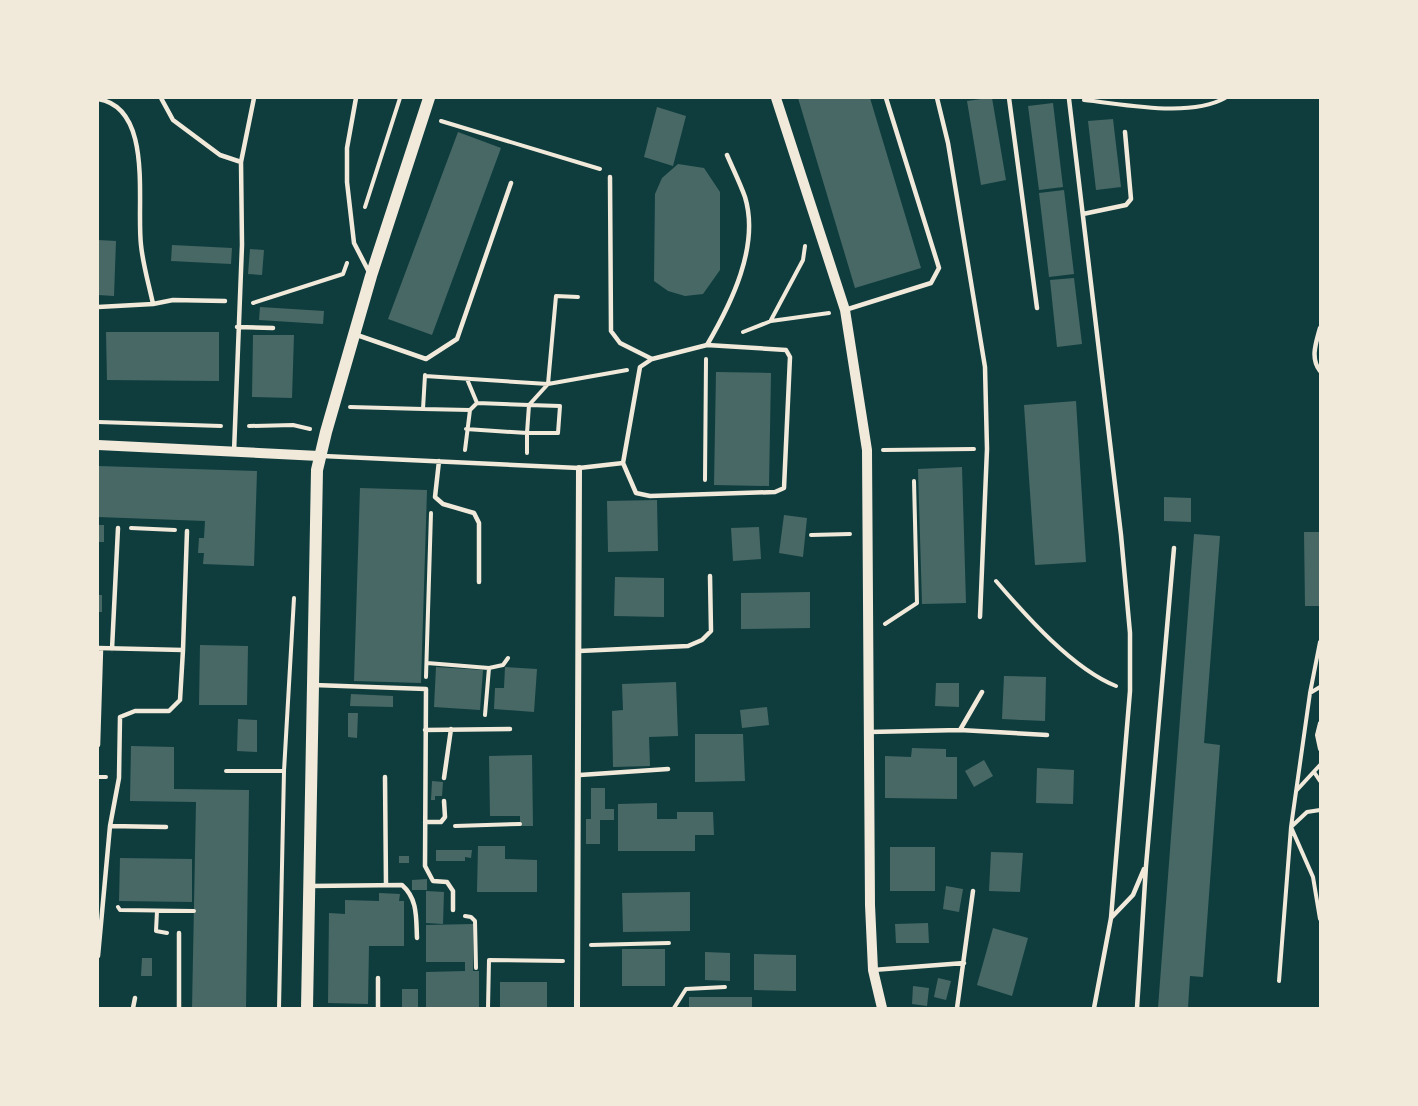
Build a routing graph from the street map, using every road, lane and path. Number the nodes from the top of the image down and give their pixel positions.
1 (161, 98) edge
2 (254, 98) edge
3 (356, 98) edge
4 (400, 98) edge
5 (429, 98) edge
6 (776, 98) edge
7 (886, 98) edge
8 (937, 98) edge
9 (1009, 98) edge
10 (1225, 98) edge
11 (98, 99) edge
12 (1070, 99) edge
13 (443, 113) dead end
14 (441, 121) junction
15 (437, 132) dead end
16 (1125, 132) dead end
17 (727, 155) dead end
18 (241, 162) junction
19 (610, 177) joint
20 (511, 183) dead end
21 (364, 211) dead end
22 (1083, 214) junction
23 (806, 242) dead end
24 (343, 274) dead end
25 (371, 276) junction
26 (578, 297) dead end
27 (225, 302) dead end
28 (153, 304) junction
29 (98, 307) edge
30 (238, 308) junction
31 (1037, 308) dead end
32 (845, 310) junction
33 (237, 327) junction
34 (273, 328) dead end
35 (1320, 328) edge
36 (354, 335) junction
37 (706, 345) junction
38 (426, 359) junction
39 (652, 359) junction
40 (640, 367) junction
41 (1320, 371) edge
42 (425, 376) junction
43 (467, 379) junction
44 (548, 384) junction
45 (350, 396) dead end
46 (477, 403) junction
47 (529, 405) junction
48 (347, 407) junction
49 (423, 409) junction
50 (470, 410) junction
51 (344, 416) dead end
52 (466, 429) junction
53 (527, 433) junction
54 (98, 445) edge
55 (987, 449) junction
56 (867, 450) junction
57 (234, 452) junction
58 (319, 456) junction
59 (439, 461) junction
60 (464, 463) junction
61 (623, 463) junction
62 (579, 468) junction
63 (914, 481) dead end
64 (705, 493) junction
65 (431, 511) dead end
66 (117, 528) joint
67 (187, 531) joint
68 (866, 534) junction
69 (811, 535) dead end
70 (1174, 548) dead end
71 (982, 564) junction
72 (710, 576) dead end
73 (479, 582) dead end
74 (294, 588) dead end
75 (899, 614) dead end
76 (980, 617) dead end
77 (1320, 642) edge
78 (99, 649) edge
79 (112, 649) junction
80 (183, 650) junction
81 (579, 651) junction
82 (508, 658) dead end
83 (427, 663) junction
84 (489, 668) junction
85 (1320, 673) edge
86 (1313, 675) junction
87 (314, 685) junction
88 (1320, 687) edge
89 (426, 689) junction
90 (1130, 691) junction
91 (982, 692) dead end
92 (1310, 693) junction
93 (1320, 723) edge
94 (426, 729) junction
95 (451, 729) junction
96 (484, 729) junction
97 (510, 729) dead end
98 (960, 729) junction
99 (869, 732) junction
100 (1047, 735) dead end
101 (98, 745) edge
102 (1320, 749) edge
103 (1320, 765) edge
104 (668, 769) dead end
105 (226, 771) dead end
106 (284, 771) junction
107 (1314, 772) junction
108 (580, 775) junction
109 (385, 777) dead end
110 (444, 778) dead end
111 (1320, 781) edge
112 (1296, 791) junction
113 (444, 801) dead end
114 (1320, 810) edge
115 (425, 822) junction
116 (520, 824) dead end
117 (476, 825) dead end
118 (110, 826) junction
119 (1291, 826) junction
120 (166, 827) dead end
121 (1146, 866) junction
122 (386, 885) junction
123 (310, 886) junction
124 (973, 891) dead end
125 (116, 905) dead end
126 (453, 910) joint
127 (157, 911) junction
128 (194, 911) dead end
129 (1111, 918) junction
130 (1320, 918) edge
131 (156, 932) dead end
132 (179, 933) dead end
133 (417, 938) dead end
134 (669, 943) dead end
135 (578, 947) junction
136 (98, 956) edge
137 (540, 960) dead end
138 (964, 963) junction
139 (476, 968) dead end
140 (873, 970) junction
141 (378, 978) dead end
142 (1279, 981) dead end
143 (724, 987) dead end
144 (135, 998) dead end
145 (133, 1008) edge
146 (178, 1008) edge
147 (279, 1008) edge
148 (308, 1008) edge
149 (378, 1008) edge
150 (488, 1008) edge
151 (578, 1008) edge
152 (674, 1008) edge
153 (882, 1008) edge
154 (957, 1008) edge
155 (1094, 1008) edge
156 (1137, 1008) edge

1 - 18 lane
2 - 18 lane
3 - 25 lane
4 - 21 path
5 - 25 main road
6 - 32 street
7 - 32 lane
8 - 55 lane
9 - 31 lane
10 - 12 path
11 - 28 lane
12 - 22 lane
13 - 14 path
14 - 15 path
14 - 19 path
16 - 22 lane
17 - 37 lane
18 - 30 lane
19 - 39 lane
20 - 38 lane
22 - 90 lane
23 - 32 path
24 - 30 path
25 - 36 main road
26 - 44 path
27 - 28 lane
28 - 29 lane
30 - 33 lane
32 - 56 street
33 - 34 lane
33 - 57 lane
35 - 41 lane
36 - 38 lane
36 - 58 main road
37 - 39 lane
37 - 64 path
37 - 64 lane
38 - 42 path
39 - 40 lane
40 - 44 path
40 - 61 lane
42 - 43 path
42 - 49 path
43 - 44 path
43 - 46 path
44 - 47 path
45 - 48 path
46 - 47 path
46 - 50 path
47 - 53 path
47 - 53 path
48 - 49 path
48 - 51 path
49 - 50 path
50 - 52 path
52 - 53 path
52 - 60 path
54 - 57 street
55 - 56 path
55 - 71 lane
56 - 68 street
57 - 58 street
58 - 59 lane
58 - 87 main road
59 - 60 lane
59 - 73 lane
60 - 62 lane
61 - 62 lane
61 - 64 lane
62 - 81 street
63 - 75 path
65 - 83 path
66 - 67 path
66 - 79 lane
67 - 80 lane
68 - 69 path
68 - 99 street
70 - 121 lane
71 - 76 lane
71 - 90 path
72 - 81 lane
74 - 106 path
77 - 86 path
78 - 79 lane
78 - 101 lane
79 - 80 lane
80 - 118 lane
81 - 108 street
82 - 84 path
83 - 84 path
83 - 89 path
84 - 96 path
85 - 86 path
86 - 92 path
87 - 89 lane
87 - 123 main road
88 - 92 path
89 - 94 lane
90 - 129 lane
91 - 98 lane
92 - 112 path
93 - 102 path
94 - 95 lane
94 - 115 lane
95 - 96 lane
95 - 110 lane
96 - 97 lane
98 - 99 lane
98 - 100 lane
99 - 140 street
103 - 107 path
104 - 108 lane
105 - 106 path
106 - 147 path
107 - 111 path
107 - 112 path
108 - 135 street
109 - 122 lane
112 - 119 path
113 - 115 lane
114 - 119 path
115 - 126 lane
116 - 117 path
118 - 120 lane
118 - 136 lane
119 - 130 path
119 - 142 path
121 - 129 lane
121 - 156 lane
122 - 123 lane
122 - 133 lane
123 - 148 main road
124 - 138 lane
125 - 127 path
126 - 139 path
127 - 128 path
127 - 131 path
129 - 155 lane
132 - 146 lane
134 - 135 path
135 - 151 street
137 - 150 path
138 - 140 lane
138 - 154 lane
140 - 153 street
141 - 149 lane
143 - 152 path
144 - 145 lane

